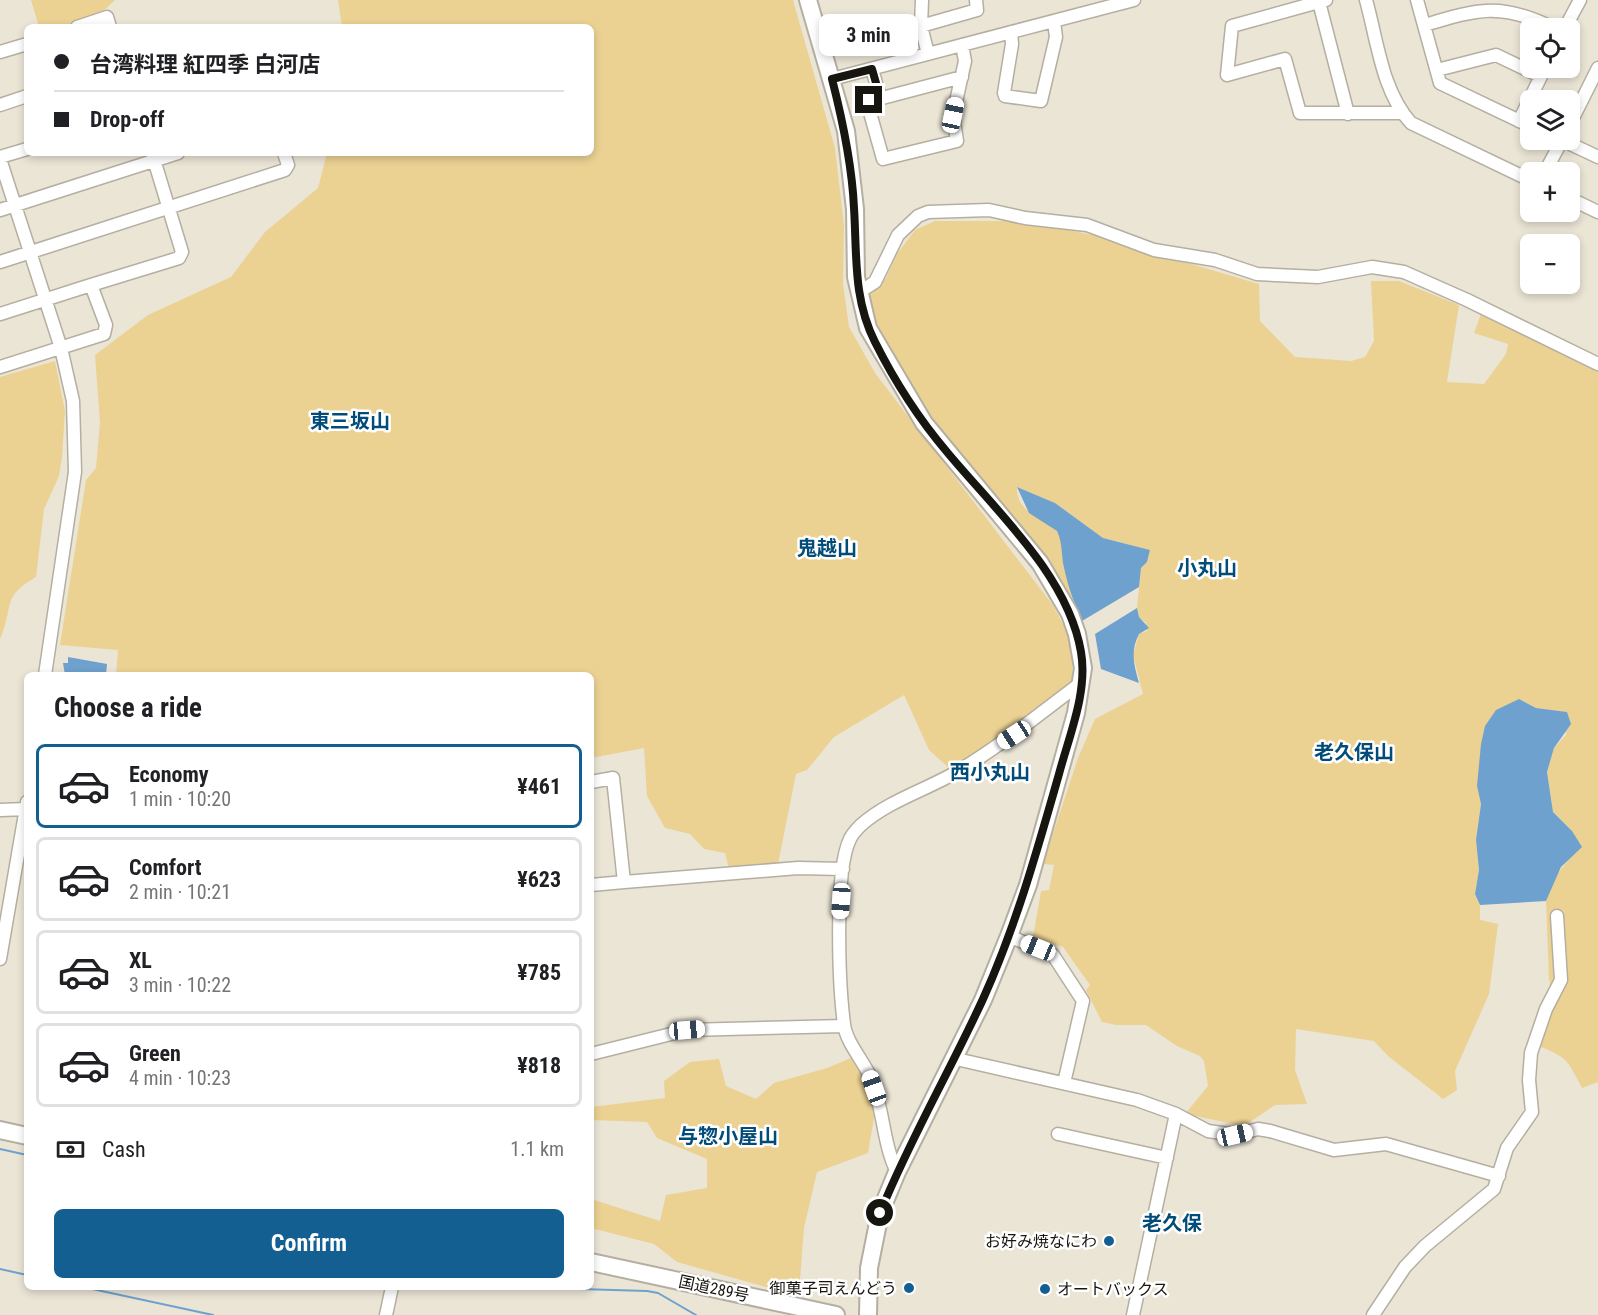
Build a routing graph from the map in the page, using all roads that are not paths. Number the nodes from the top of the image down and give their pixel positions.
1 (808, 0) edge
2 (922, 0) edge
3 (976, 0) edge
4 (1134, 0) edge
5 (1366, 0) edge
6 (1417, 0) edge
7 (1580, 0) edge
8 (1322, 1) edge
9 (1528, 18) edge
10 (1570, 18) edge
11 (1053, 22) junction
12 (86, 24) edge
13 (109, 24) edge
14 (1425, 25) junction
15 (921, 26) junction
16 (1011, 32) junction
17 (24, 45) edge
18 (962, 45) junction
19 (0, 52) edge
20 (928, 54) junction
21 (1520, 64) edge
22 (1598, 68) edge
23 (872, 69) junction
24 (1437, 70) junction
25 (962, 77) junction
26 (832, 79) junction
27 (24, 97) edge
28 (880, 97) junction
29 (1580, 104) edge
30 (0, 105) edge
31 (1402, 113) junction
32 (1348, 114) junction
33 (1520, 121) edge
34 (1580, 148) edge
35 (24, 150) edge
36 (285, 156) edge
37 (153, 157) edge
38 (1598, 157) edge
39 (0, 158) edge
40 (1520, 175) edge
41 (1580, 203) edge
42 (15, 205) junction
43 (169, 208) junction
44 (0, 210) edge
45 (1598, 212) edge
46 (30, 252) junction
47 (0, 262) edge
48 (91, 285) junction
49 (858, 293) junction
50 (44, 299) junction
51 (0, 314) edge
52 (61, 348) junction
53 (1598, 364) edge
54 (0, 367) edge
55 (45, 672) edge
56 (1082, 682) junction
57 (594, 781) edge
58 (24, 805) edge
59 (0, 810) edge
60 (24, 851) edge
61 (843, 869) junction
62 (624, 882) junction
63 (594, 885) edge
64 (1557, 916) dead end
65 (1009, 936) junction
66 (0, 959) edge
67 (844, 1026) junction
68 (594, 1053) edge
69 (952, 1058) junction
70 (1065, 1083) junction
71 (1176, 1114) junction
72 (0, 1130) edge
73 (1058, 1134) dead end
74 (24, 1135) edge
75 (1167, 1158) junction
76 (897, 1172) junction
77 (1499, 1176) junction
78 (594, 1263) edge
79 (391, 1290) edge
80 (386, 1315) edge
81 (836, 1315) edge
82 (868, 1315) edge
83 (1133, 1315) edge
84 (1373, 1315) edge

1 - 26 highway
2 - 15 street
3 - 15 street
4 - 11 street
5 - 31 street
6 - 14 street
7 - 10 street
8 - 32 street
8 - 32 street
9 - 14 street
11 - 16 street
11 - 16 street
12 - 13 street
14 - 24 street
15 - 20 street
16 - 18 street
17 - 19 street
18 - 20 street
18 - 25 street
20 - 23 street
21 - 24 street
22 - 29 street
23 - 26 street
23 - 28 street
24 - 33 street
25 - 28 street
25 - 28 street
26 - 49 highway
27 - 30 street
31 - 32 street
31 - 40 street
34 - 38 street
35 - 39 street
36 - 43 street
37 - 42 street
37 - 43 street
39 - 42 street
41 - 45 street
42 - 44 street
42 - 46 street
43 - 46 street
43 - 48 street
46 - 47 street
46 - 50 street
48 - 50 street
48 - 52 street
49 - 53 street
49 - 56 highway
50 - 51 street
50 - 52 street
52 - 54 street
52 - 55 street
56 - 61 street
56 - 65 highway
57 - 62 street
58 - 59 street
60 - 66 street
61 - 62 street
61 - 67 street
62 - 63 street
64 - 77 street
65 - 69 highway
65 - 70 street
67 - 68 street
67 - 76 street
69 - 70 street
69 - 76 highway
70 - 71 street
71 - 75 street
71 - 77 street
72 - 74 highway
73 - 75 street
75 - 83 street
76 - 82 highway
77 - 84 street
78 - 81 highway, 国道289号
79 - 80 street

